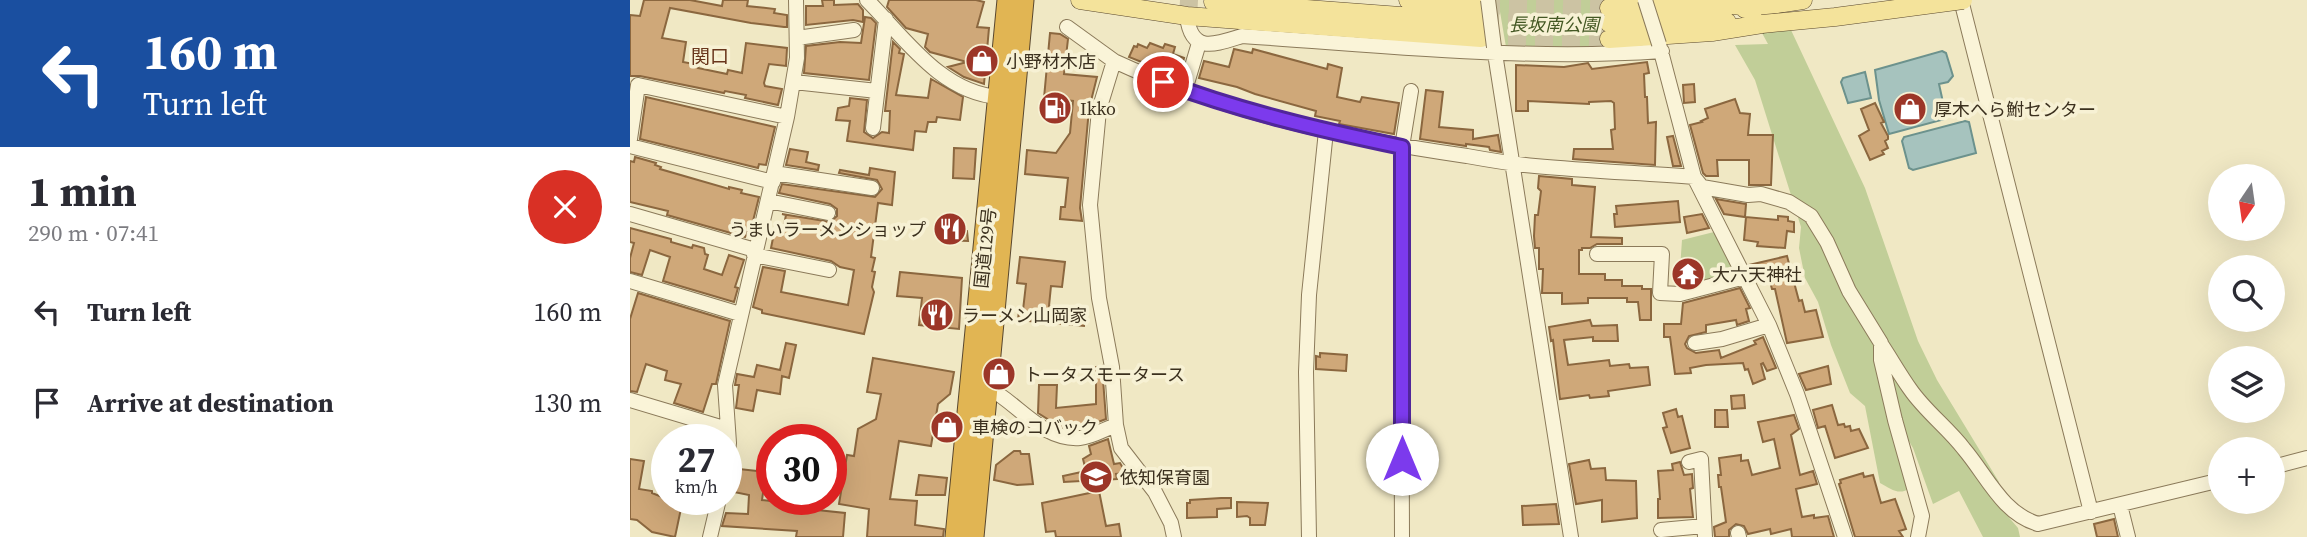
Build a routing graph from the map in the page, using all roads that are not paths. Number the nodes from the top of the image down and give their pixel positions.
1 (796, 0) edge
2 (867, 0) edge
3 (1008, 0) edge
4 (1023, 0) edge
5 (1080, 0) edge
6 (1408, 0) edge
7 (1645, 0) edge
8 (1803, 0) edge
9 (1962, 0) edge
10 (1213, 2) dead end
11 (1758, 15) junction
12 (1187, 16) junction
13 (886, 19) junction
14 (1609, 23) junction
15 (1068, 27) dead end
16 (1487, 27) edge
17 (854, 30) dead end
18 (797, 38) junction
19 (1199, 43) junction
20 (1660, 48) junction
21 (1114, 61) junction
22 (794, 82) junction
23 (1185, 90) junction
24 (877, 91) junction
25 (1411, 91) dead end
26 (999, 97) junction
27 (787, 117) junction
28 (873, 128) dead end
29 (1326, 131) junction
30 (630, 139) edge
31 (630, 146) edge
32 (1402, 147) junction
33 (1512, 163) junction
34 (773, 177) junction
35 (1694, 177) junction
36 (872, 187) dead end
37 (768, 201) junction
38 (828, 213) dead end
39 (630, 214) edge
40 (755, 252) junction
41 (1597, 254) dead end
42 (821, 270) dead end
43 (1745, 277) junction
44 (630, 281) edge
45 (740, 314) junction
46 (1769, 325) junction
47 (1881, 342) junction
48 (1695, 343) dead end
49 (987, 387) junction
50 (630, 400) edge
51 (710, 424) edge
52 (727, 424) edge
53 (1116, 425) junction
54 (2307, 458) edge
55 (1701, 460) dead end
56 (2285, 464) edge
57 (2208, 483) edge
58 (2120, 505) junction
59 (2091, 513) junction
60 (715, 515) edge
61 (1669, 532) edge
62 (1704, 532) edge
63 (710, 537) edge
64 (956, 537) edge
65 (973, 537) edge
66 (1174, 537) edge
67 (1309, 537) edge
68 (1402, 537) edge
69 (1571, 537) edge
70 (1845, 537) edge
71 (1918, 537) edge
72 (2128, 537) edge

1 - 18 street
2 - 13 street
3 - 26 highway, 国道129号
4 - 49 highway, 国道129号
5 - 12 main road
6 - 16 main road
7 - 20 street, bridge
8 - 11 main road
9 - 11 main road, bridge
9 - 59 street
10 - 16 main road
11 - 14 main road
11 - 14 main road
11 - 14 main road
12 - 16 main road
12 - 19 street
13 - 24 street
13 - 26 street
15 - 21 street
16 - 19 street
16 - 20 street
16 - 33 street
17 - 18 street
18 - 22 street
19 - 23 street
20 - 35 street
21 - 23 street
21 - 53 street
22 - 24 street
22 - 27 street
23 - 29 street
24 - 28 street
25 - 32 street
26 - 64 highway, 国道129号
27 - 30 street
27 - 34 street
29 - 32 street
29 - 67 street
31 - 34 street
32 - 33 street
32 - 68 street
33 - 35 street
33 - 69 street
34 - 36 street
34 - 37 street
35 - 43 street
35 - 47 street
37 - 38 street
37 - 40 street
39 - 40 street
40 - 42 street
40 - 45 street
41 - 43 street
43 - 46 street
44 - 45 street
45 - 52 street
46 - 48 street
46 - 70 street
47 - 59 street
47 - 71 street
49 - 53 street
49 - 65 highway, 国道129号
50 - 51 street
53 - 66 street
54 - 56 street
55 - 62 street
57 - 58 street
58 - 59 street
58 - 72 street
60 - 63 street
61 - 62 street

